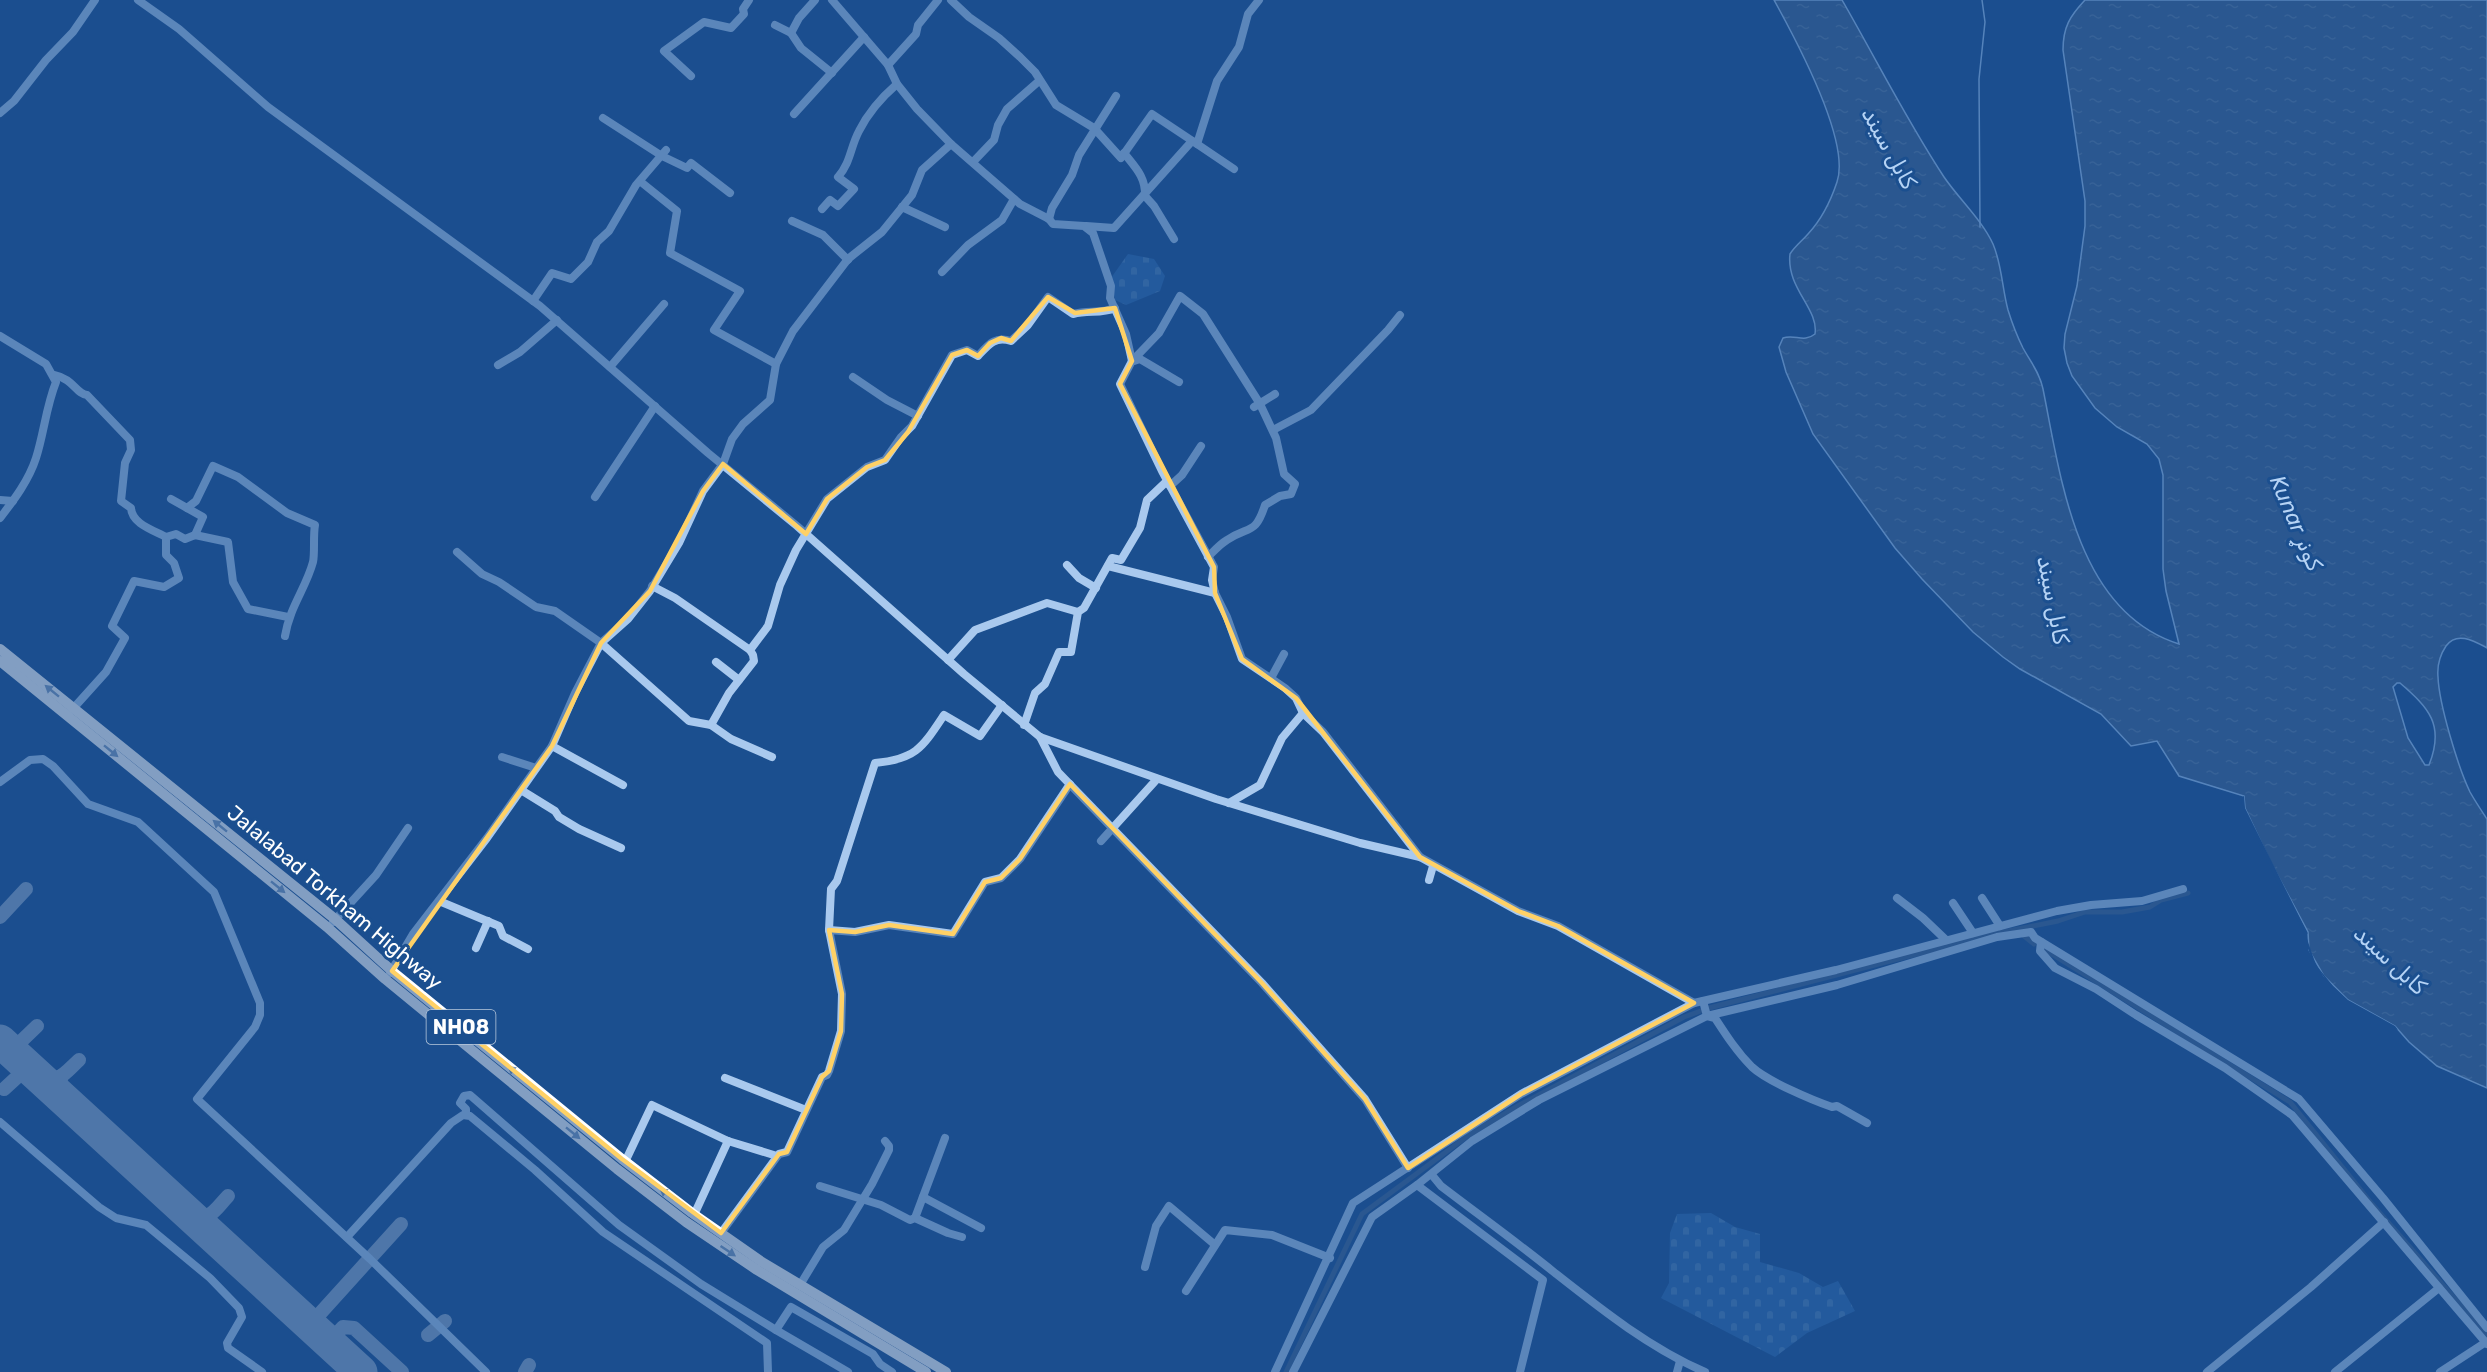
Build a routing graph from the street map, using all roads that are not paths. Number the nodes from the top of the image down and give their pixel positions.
1 (95, 0) edge
2 (138, 0) edge
3 (749, 0) edge
4 (815, 0) edge
5 (832, 0) edge
6 (938, 0) edge
7 (951, 0) edge
8 (1258, 0) edge
9 (775, 25) dead end
10 (791, 33) junction
11 (864, 38) junction
12 (888, 65) junction
13 (832, 73) junction
14 (691, 76) dead end
15 (1039, 81) junction
16 (897, 84) junction
17 (1116, 96) dead end
18 (0, 113) edge
19 (794, 114) dead end
20 (603, 118) dead end
21 (1094, 128) junction
22 (1195, 143) junction
23 (951, 144) junction
24 (664, 153) junction
25 (1124, 153) junction
26 (973, 162) junction
27 (1234, 169) dead end
28 (641, 182) junction
29 (730, 193) dead end
30 (1145, 196) junction
31 (1014, 199) junction
32 (902, 207) junction
33 (822, 209) dead end
34 (1049, 219) junction
35 (792, 221) dead end
36 (1084, 226) junction
37 (945, 227) dead end
38 (1174, 239) dead end
39 (848, 260) junction
40 (942, 272) dead end
41 (533, 301) junction
42 (664, 304) dead end
43 (1115, 309) junction
44 (1400, 315) dead end
45 (557, 320) junction
46 (0, 336) edge
47 (1132, 361) junction
48 (776, 364) junction
49 (498, 365) dead end
50 (610, 367) junction
51 (54, 375) junction
52 (853, 377) dead end
53 (1179, 382) dead end
54 (1275, 394) dead end
55 (656, 406) junction
56 (1257, 406) junction
57 (918, 416) junction
58 (1273, 430) junction
59 (1201, 446) dead end
60 (723, 464) junction
61 (1169, 484) junction
62 (595, 497) dead end
63 (171, 499) dead end
64 (0, 500) edge
65 (13, 501) junction
66 (187, 508) junction
67 (0, 518) edge
68 (806, 534) junction
69 (195, 535) junction
70 (166, 537) junction
71 (457, 552) dead end
72 (1208, 557) junction
73 (1067, 565) dead end
74 (1108, 566) junction
75 (652, 586) junction
76 (1096, 588) junction
77 (1215, 593) junction
78 (1078, 612) junction
79 (288, 617) junction
80 (285, 636) dead end
81 (602, 643) junction
82 (0, 649) edge
83 (750, 650) junction
84 (1284, 654) dead end
85 (948, 660) junction
86 (0, 661) edge
87 (716, 663) dead end
88 (1271, 678) junction
89 (739, 680) junction
90 (1002, 705) junction
91 (70, 711) junction
92 (1303, 713) junction
93 (711, 725) junction
94 (1024, 725) junction
95 (1040, 737) junction
96 (552, 746) junction
97 (502, 757) dead end
98 (772, 757) dead end
99 (536, 768) junction
100 (1158, 778) junction
101 (0, 782) edge
102 (1070, 784) junction
103 (623, 785) dead end
104 (521, 790) junction
105 (1229, 803) junction
106 (408, 828) dead end
107 (1113, 829) junction
108 (1101, 841) dead end
109 (621, 848) dead end
110 (1420, 857) junction
111 (1433, 866) junction
112 (1429, 880) dead end
113 (2182, 889) dead end
114 (1897, 898) dead end
115 (1982, 898) dead end
116 (439, 901) junction
117 (1953, 903) dead end
118 (488, 921) junction
119 (331, 923) junction
120 (2000, 926) junction
121 (829, 930) junction
122 (1973, 933) junction
123 (1946, 940) junction
124 (2041, 942) junction
125 (476, 948) dead end
126 (528, 949) dead end
127 (388, 975) junction
128 (1698, 1002) junction
129 (1707, 1016) junction
130 (725, 1078) dead end
131 (806, 1110) junction
132 (466, 1115) junction
133 (0, 1122) edge
134 (1867, 1123) dead end
135 (945, 1138) dead end
136 (728, 1141) junction
137 (885, 1141) dead end
138 (777, 1156) junction
139 (625, 1162) junction
140 (1408, 1168) junction
141 (1432, 1175) junction
142 (1418, 1185) junction
143 (820, 1186) dead end
144 (923, 1197) junction
145 (863, 1200) junction
146 (694, 1215) junction
147 (915, 1218) junction
148 (2384, 1222) junction
149 (981, 1228) dead end
150 (721, 1233) junction
151 (347, 1237) junction
152 (962, 1237) dead end
153 (1214, 1244) junction
154 (1330, 1258) junction
155 (1145, 1267) dead end
156 (800, 1285) junction
157 (2439, 1288) junction
158 (1186, 1291) dead end
159 (2487, 1328) edge
160 (776, 1330) junction
161 (2486, 1343) edge
162 (1680, 1361) junction
163 (262, 1372) edge
164 (486, 1372) edge
165 (768, 1372) edge
166 (848, 1372) edge
167 (892, 1372) edge
168 (926, 1372) edge
169 (946, 1372) edge
170 (1275, 1372) edge
171 (1293, 1372) edge
172 (1520, 1372) edge
173 (1677, 1372) edge
174 (1705, 1372) edge
175 (2207, 1372) edge
176 (2335, 1372) edge
177 (2440, 1372) edge

1 - 18 street
2 - 41 street
3 - 14 street
4 - 10 street
5 - 11 street
6 - 12 street
7 - 15 street
8 - 22 street
9 - 10 street
10 - 13 street
11 - 12 street
11 - 13 street
12 - 16 street
13 - 19 street
15 - 21 street
15 - 26 street
16 - 23 street
16 - 33 street
17 - 21 street
20 - 24 street
21 - 25 street
21 - 34 street
22 - 25 street
22 - 27 street
22 - 30 street
23 - 26 street
23 - 32 street
24 - 28 street
24 - 29 street
25 - 30 street
26 - 31 street
28 - 41 street
28 - 48 street
30 - 36 street
30 - 38 street
31 - 34 street
31 - 40 street
32 - 37 street
32 - 39 street
34 - 36 street
35 - 39 street
36 - 43 street
39 - 48 street
41 - 45 street
42 - 50 street
43 - 47 street
43 - 57 street
44 - 58 street
45 - 49 street
45 - 50 street
46 - 51 street
47 - 53 street
47 - 56 street
47 - 61 street
48 - 60 street
50 - 55 street
51 - 65 street
51 - 70 street
52 - 57 street
54 - 56 street
55 - 60 street
55 - 62 street
56 - 58 street
57 - 68 street
58 - 72 street
59 - 61 street
60 - 68 street
60 - 75 street
61 - 72 street
61 - 74 street
63 - 66 street
64 - 65 street
65 - 67 street
66 - 69 street
66 - 79 street
68 - 83 street
68 - 85 street
69 - 70 street
69 - 79 street
70 - 91 street
71 - 81 street
72 - 77 street
73 - 76 street
74 - 76 street
74 - 77 street
75 - 81 street
75 - 83 street
76 - 78 street
77 - 88 street
78 - 85 street
78 - 94 street
79 - 80 street
81 - 93 street
81 - 96 street
91 -> 82 highway, Jalalabad Torkham Highway / NH08
83 - 89 street
84 - 88 street
85 - 90 street
86 - 91 highway, NH08
87 - 89 street
88 - 92 street
89 - 93 street
90 - 94 street
90 - 121 street
91 - 119 highway, Jalalabad Torkham Highway / NH08
92 - 105 street
92 - 110 street
93 - 98 street
94 - 95 street
95 - 100 street
95 - 102 street
96 - 99 street
96 - 103 street
97 - 99 street
99 - 104 street
100 - 105 street
100 - 107 street
101 - 151 street
102 - 107 street
102 - 121 street
104 - 109 street
104 - 116 street
105 - 110 street
106 - 119 street
107 - 108 street
107 - 140 street
110 - 111 street
111 - 112 street
111 - 128 street
113 - 120 street
114 - 123 street
115 - 120 street
116 - 118 street
116 - 127 street
117 - 122 street
118 - 125 street
118 - 126 street
119 - 127 highway, Jalalabad Torkham Highway / NH08
120 - 122 street
121 - 131 street
122 - 123 street
123 - 128 street
124 - 129 street
124 - 148 street
124 - 159 street
139 -> 127 highway, Jalalabad Torkham Highway / NH08
127 -> 168 highway, NH08
128 - 129 street
128 - 140 street
129 - 134 street
129 - 141 street
130 - 131 street
131 - 138 street
132 - 151 street
132 - 160 street
132 - 165 street
133 - 163 street
135 - 144 street
136 - 138 street
136 - 139 street
136 - 146 street
137 - 145 street
138 - 150 street
146 -> 139 highway, Jalalabad Torkham Highway / NH08
140 - 154 street
141 - 142 street
141 - 162 street
142 - 171 street
142 - 172 street
143 - 145 street
144 - 147 street
144 - 149 street
145 - 147 street
145 - 156 street
146 - 150 highway, Jalalabad Torkham Highway / NH08
147 - 152 street
148 - 157 street
148 - 175 street
150 - 156 highway, Jalalabad Torkham Highway / NH08
151 - 164 street
153 - 154 street
153 - 155 street
153 - 158 street
154 - 170 street
156 - 169 highway, Jalalabad Torkham Highway / NH08
157 - 161 street
157 - 176 street
160 - 166 street
160 - 167 street
161 - 177 street
162 - 173 street
162 - 174 street

